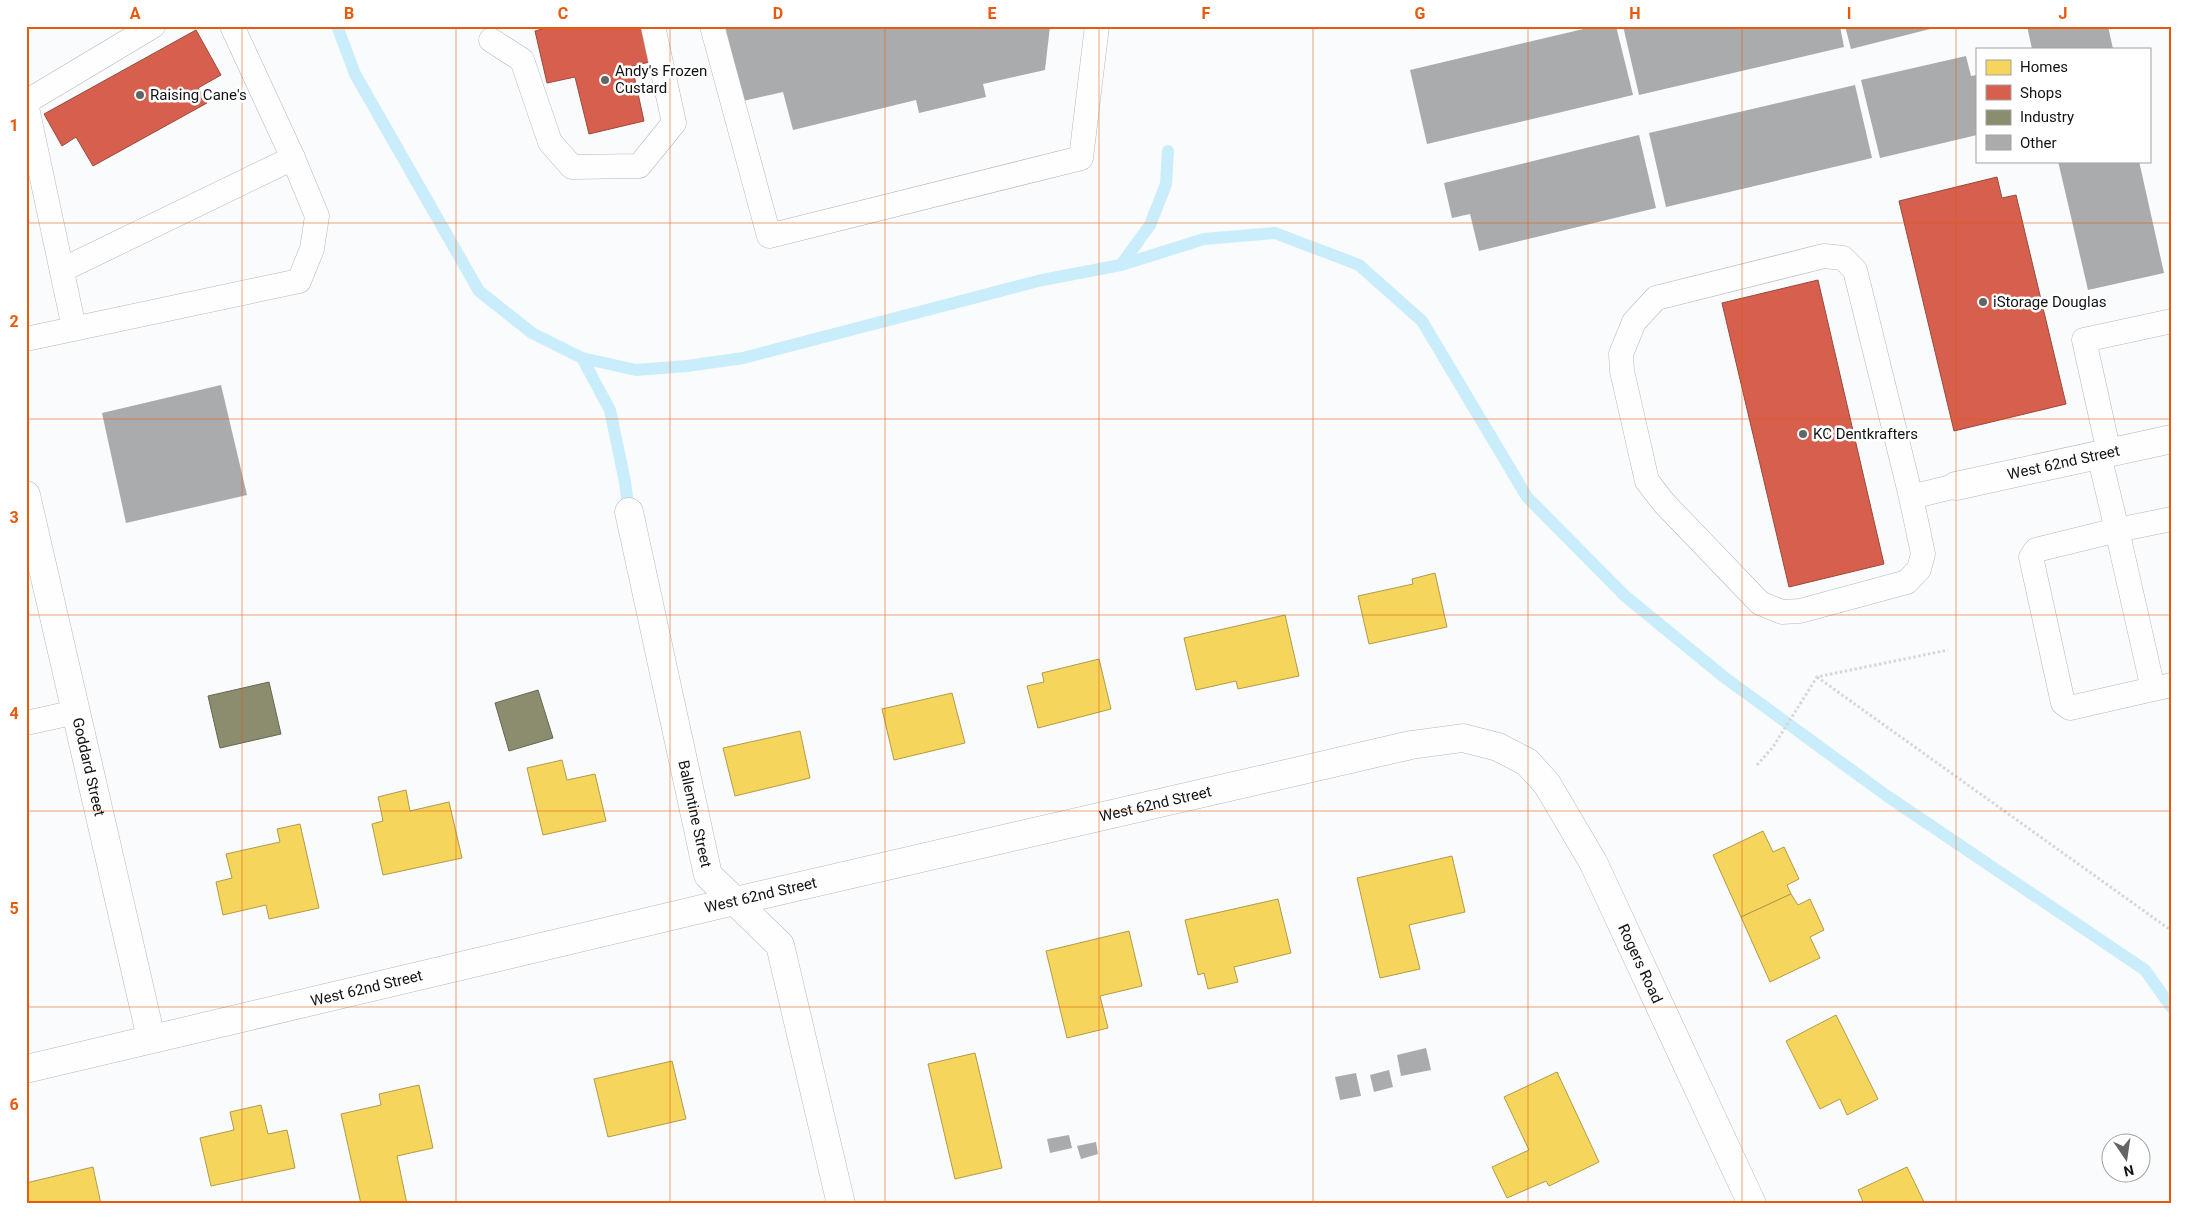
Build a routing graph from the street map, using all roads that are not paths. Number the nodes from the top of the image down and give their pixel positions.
1 (153, 26) edge
2 (232, 26) edge
3 (653, 26) edge
4 (712, 26) edge
5 (1097, 26) edge
6 (491, 40) dead end
7 (26, 102) edge
8 (293, 158) junction
9 (62, 270) junction
10 (2172, 321) edge
11 (74, 328) junction
12 (26, 339) edge
13 (2172, 439) edge
14 (2104, 454) junction
15 (1956, 486) joint
16 (1910, 497) junction
17 (27, 501) edge
18 (629, 512) dead end
19 (2172, 518) edge
20 (2117, 530) junction
21 (2163, 687) edge
22 (76, 712) junction
23 (26, 723) edge
24 (1498, 747) joint
25 (736, 901) junction
26 (151, 1038) junction
27 (26, 1069) edge
28 (841, 1204) edge
29 (1752, 1204) edge

1 - 7 lane
2 - 8 lane
3 - 6 lane
4 - 5 lane
7 - 9 lane
8 - 9 lane
8 - 11 lane
9 - 11 lane
10 - 14 lane
11 - 12 lane
13 - 14 street, West 62nd Street
14 - 15 street, West 62nd Street
14 - 20 lane
15 - 16 lane
16 - 16 lane
17 - 22 street, Goddard Street
18 - 25 street, Ballentine Street
19 - 20 lane
20 - 21 lane
20 - 21 lane
22 - 23 lane
22 - 26 street, Goddard Street
24 - 25 street, West 62nd Street
24 - 29 street, Rogers Road
25 - 26 street, West 62nd Street
25 - 28 street, Ballentine Street
26 - 27 street, West 62nd Street

